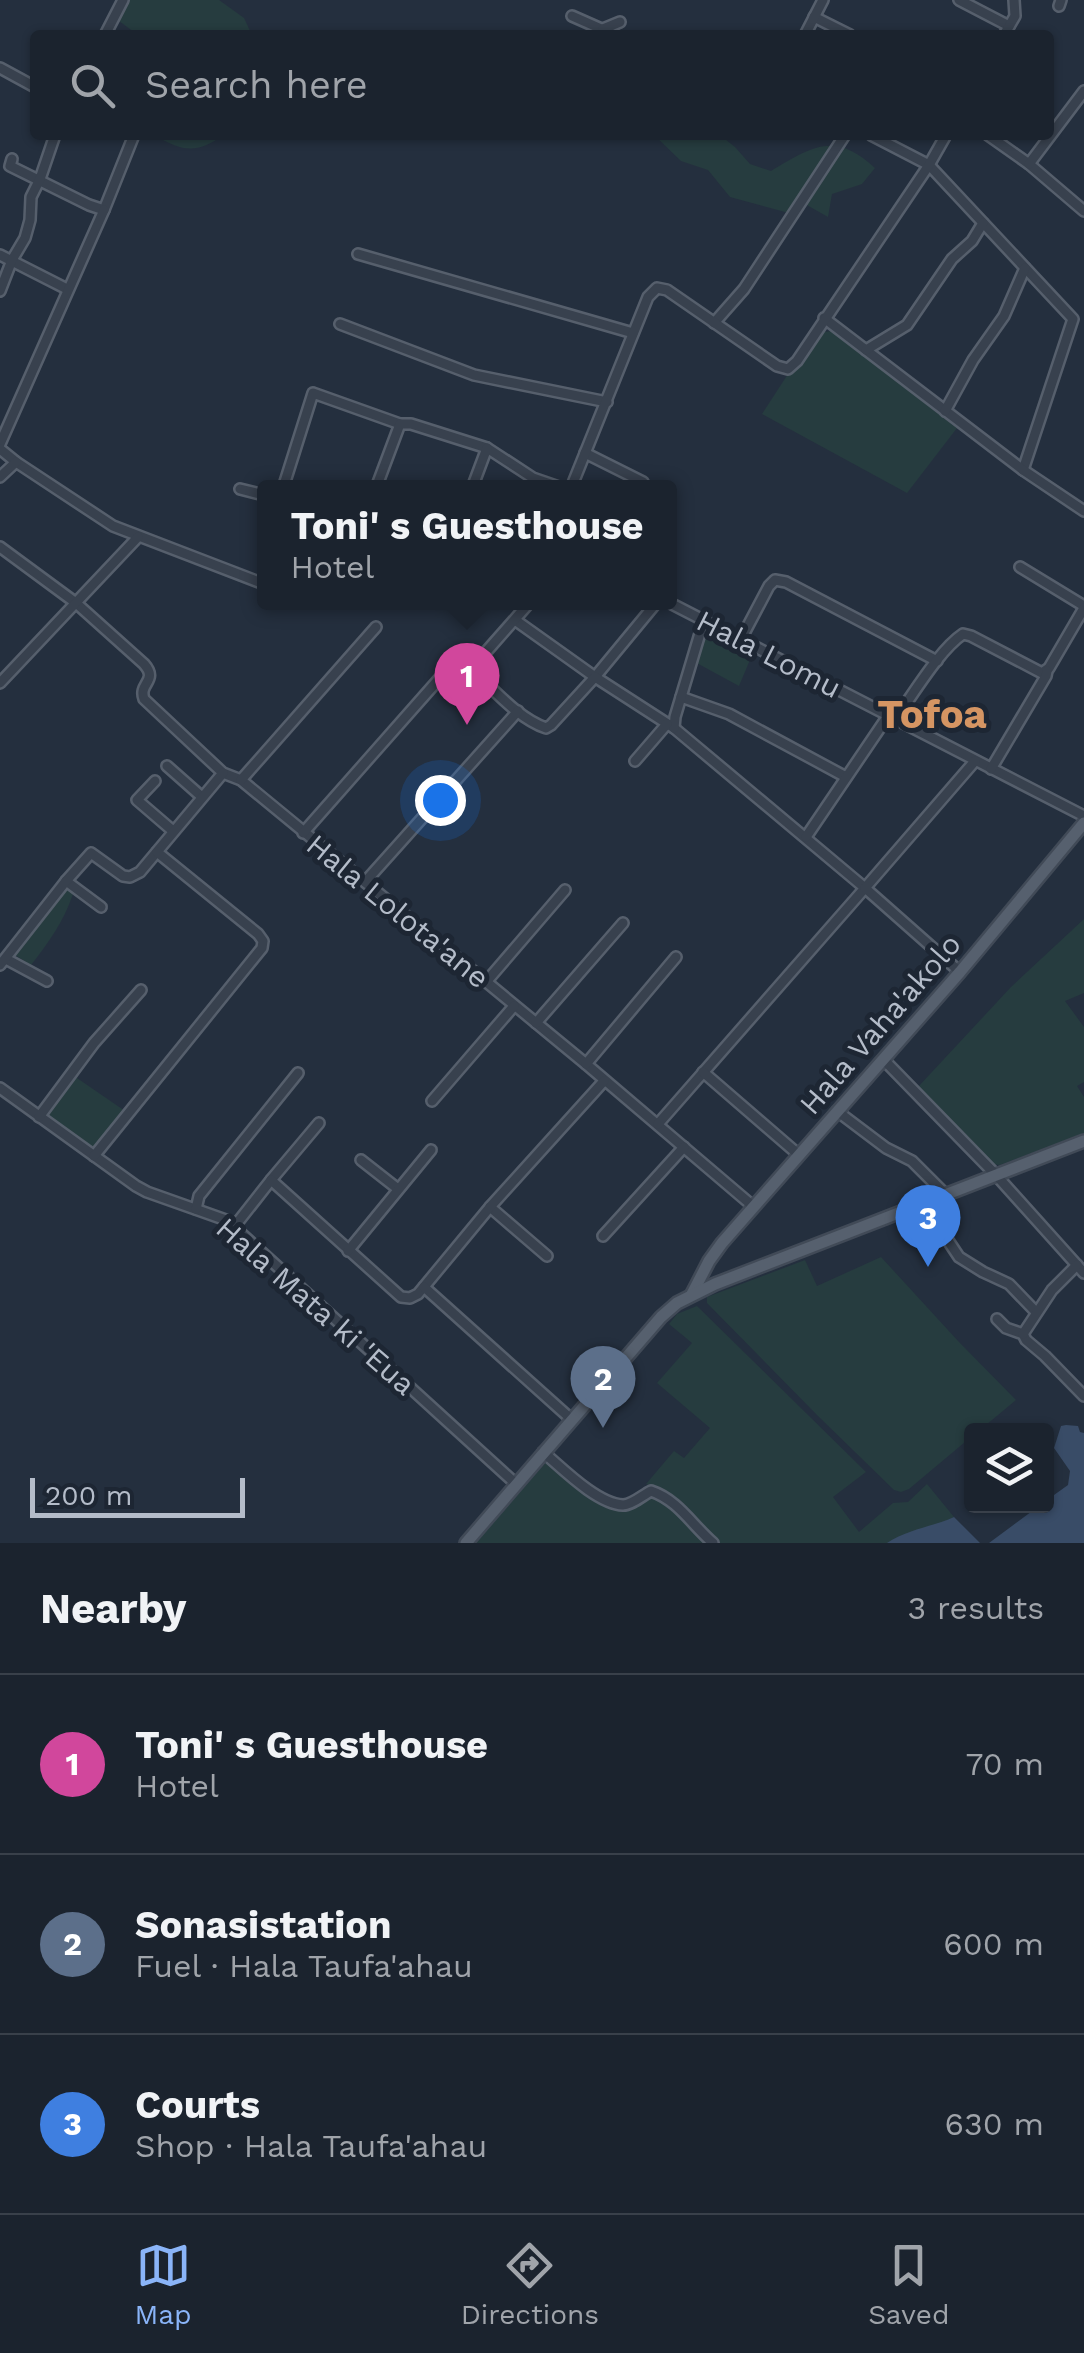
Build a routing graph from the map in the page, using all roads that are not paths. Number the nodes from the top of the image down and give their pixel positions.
1 (123, 0) edge
2 (822, 0) edge
3 (958, 0) edge
4 (1014, 0) edge
5 (572, 16) dead end
6 (814, 17) junction
7 (620, 22) dead end
8 (603, 29) joint
9 (108, 30) edge
10 (808, 30) edge
11 (840, 30) edge
12 (1006, 30) edge
13 (0, 68) edge
14 (30, 84) edge
15 (1084, 91) edge
16 (1054, 131) edge
17 (53, 140) edge
18 (132, 140) edge
19 (843, 140) edge
20 (881, 140) edge
21 (943, 140) edge
22 (995, 140) edge
23 (1047, 140) edge
24 (12, 159) dead end
25 (928, 164) junction
26 (1029, 164) junction
27 (40, 179) junction
28 (104, 210) junction
29 (1084, 211) edge
30 (983, 223) junction
31 (358, 254) dead end
32 (0, 255) edge
33 (12, 260) junction
34 (1025, 268) junction
35 (67, 289) junction
36 (0, 291) edge
37 (824, 318) junction
38 (714, 323) junction
39 (340, 324) dead end
40 (633, 334) junction
41 (866, 350) junction
42 (607, 402) junction
43 (945, 411) junction
44 (400, 424) junction
45 (0, 446) edge
46 (486, 448) junction
47 (585, 452) junction
48 (16, 462) junction
49 (1024, 470) junction
50 (0, 477) edge
51 (286, 480) edge
52 (379, 480) edge
53 (475, 480) edge
54 (539, 480) edge
55 (574, 480) edge
56 (638, 480) edge
57 (240, 488) dead end
58 (257, 493) edge
59 (1084, 511) edge
60 (138, 537) junction
61 (0, 548) edge
62 (1020, 567) dead end
63 (257, 581) edge
64 (76, 603) junction
65 (677, 606) edge
66 (1084, 607) edge
67 (523, 610) edge
68 (650, 610) edge
69 (514, 620) junction
70 (704, 620) junction
71 (376, 627) dead end
72 (742, 640) junction
73 (938, 661) junction
74 (471, 668) junction
75 (1046, 670) junction
76 (595, 676) junction
77 (0, 683) edge
78 (681, 697) junction
79 (518, 711) junction
80 (892, 718) junction
81 (670, 726) junction
82 (636, 762) dead end
83 (975, 762) junction
84 (167, 766) dead end
85 (991, 770) junction
86 (222, 772) junction
87 (846, 777) junction
88 (241, 780) junction
89 (154, 782) dead end
90 (202, 797) junction
91 (1084, 819) edge
92 (173, 831) junction
93 (303, 833) junction
94 (806, 837) junction
95 (157, 852) junction
96 (66, 880) junction
97 (365, 882) junction
98 (865, 888) junction
99 (564, 890) dead end
100 (101, 908) dead end
101 (622, 922) dead end
102 (676, 957) dead end
103 (3, 962) edge
104 (960, 972) junction
105 (47, 982) dead end
106 (486, 982) junction
107 (141, 990) dead end
108 (514, 1006) junction
109 (536, 1023) junction
110 (883, 1059) junction
111 (586, 1064) junction
112 (703, 1072) junction
113 (298, 1073) dead end
114 (604, 1081) junction
115 (0, 1088) edge
116 (432, 1101) dead end
117 (837, 1111) junction
118 (39, 1117) junction
119 (319, 1124) dead end
120 (658, 1124) junction
121 (1084, 1141) edge
122 (684, 1147) junction
123 (431, 1150) dead end
124 (799, 1155) junction
125 (94, 1156) junction
126 (362, 1160) dead end
127 (996, 1175) junction
128 (271, 1180) junction
129 (398, 1188) junction
130 (946, 1194) junction
131 (932, 1200) junction
132 (490, 1207) junction
133 (754, 1207) junction
134 (196, 1208) junction
135 (234, 1227) junction
136 (603, 1236) dead end
137 (348, 1251) junction
138 (547, 1256) dead end
139 (712, 1256) junction
140 (1081, 1269) edge
141 (715, 1284) junction
142 (424, 1287) junction
143 (692, 1294) junction
144 (1036, 1312) junction
145 (997, 1319) dead end
146 (1023, 1334) junction
147 (1084, 1396) edge
148 (571, 1419) junction
149 (543, 1452) junction
150 (516, 1484) junction
151 (466, 1543) edge
152 (713, 1543) edge

1 - 9 street
2 - 6 street
3 - 12 street
4 - 12 street
5 - 8 street
6 - 10 street
6 - 11 street
7 - 8 street
13 - 14 street
15 - 16 street
17 - 27 street
18 - 28 street
19 - 38 street
20 - 25 street
21 - 25 street
22 - 26 street
23 - 26 street
24 - 27 street
25 - 30 street
25 - 37 street
26 - 29 street
27 - 28 street
27 - 33 street
28 - 35 street
30 - 34 street
30 - 41 street
31 - 40 street
32 - 33 street
33 - 35 street
33 - 36 street
34 - 43 street
34 - 49 street
35 - 45 street
37 - 38 street
37 - 41 street
38 - 40 street
39 - 42 street
40 - 42 street
41 - 43 street
42 - 47 street
43 - 49 street
44 - 46 street
44 - 51 street
44 - 52 street
45 - 48 street
46 - 53 street
46 - 54 street
47 - 55 street
47 - 56 street
48 - 50 street
48 - 60 street
49 - 59 street
57 - 58 street
60 - 63 street
60 - 64 street
61 - 64 street
62 - 66 street
64 - 77 street
64 - 86 street, Hala Lolota'ane
65 - 70 street, Hala Lomu
66 - 75 street
67 - 69 street
68 - 76 street
69 - 74 street
69 - 76 street
70 - 72 street, Hala Lomu
70 - 78 street
71 - 88 street
72 - 73 street
72 - 80 street, Hala Lomu
73 - 75 street
73 - 80 street
74 - 79 street
74 - 93 street
75 - 85 street
76 - 79 street
76 - 81 street
78 - 81 street
78 - 87 street
79 - 97 street
80 - 83 street, Hala Lomu
80 - 87 street
81 - 82 street
81 - 94 street
83 - 85 street, Hala Lomu
83 - 98 street
84 - 90 street
85 - 91 street, Hala Lomu
86 - 88 street, Hala Lolota'ane
86 - 90 street
87 - 94 street
88 - 93 street, Hala Lolota'ane
89 - 92 street
90 - 92 street
91 - 104 main road, Hala Vaha'akolo
92 - 95 street
93 - 97 street, Hala Lolota'ane
94 - 98 street
95 - 96 street
95 - 125 street
96 - 100 street
96 - 103 street
97 - 106 street, Hala Lolota'ane
98 - 104 street
98 - 112 street
99 - 106 street
101 - 109 street
102 - 111 street
103 - 105 street
104 - 110 main road, Hala Vaha'akolo
106 - 108 street, Hala Lolota'ane
107 - 118 street
108 - 109 street, Hala Lolota'ane
108 - 116 street
109 - 111 street, Hala Lolota'ane
110 - 117 main road, Hala Vaha'akolo
110 - 127 street
111 - 114 street, Hala Lolota'ane
112 - 120 street
112 - 124 street
113 - 134 street
114 - 120 street, Hala Lolota'ane
114 - 132 street
115 - 118 street, Hala Mata ki 'Eua
117 - 124 main road, Hala Vaha'akolo
117 - 130 street
118 - 125 street, Hala Mata ki 'Eua
119 - 128 street
120 - 122 street, Hala Lolota'ane
121 - 127 main road
122 - 133 street, Hala Lolota'ane
122 - 136 street
123 - 129 street
124 - 133 main road, Hala Vaha'akolo
125 - 134 street, Hala Mata ki 'Eua
126 - 129 street
127 - 130 main road
127 - 140 street
128 - 135 street
128 - 137 street
129 - 137 street
130 - 131 main road
131 - 141 main road
131 - 144 street
132 - 138 street
132 - 142 street
133 - 139 main road, Hala Vaha'akolo
134 - 135 street, Hala Mata ki 'Eua
135 - 150 street, Hala Mata ki 'Eua
137 - 142 street
139 - 141 main road
139 - 143 main road, Hala Vaha'akolo
140 - 144 street
141 - 143 main road
142 - 148 street
143 - 148 main road
144 - 146 street
145 - 146 street
146 - 147 street
148 - 149 main road
149 - 150 main road
149 - 152 street
150 - 151 main road

